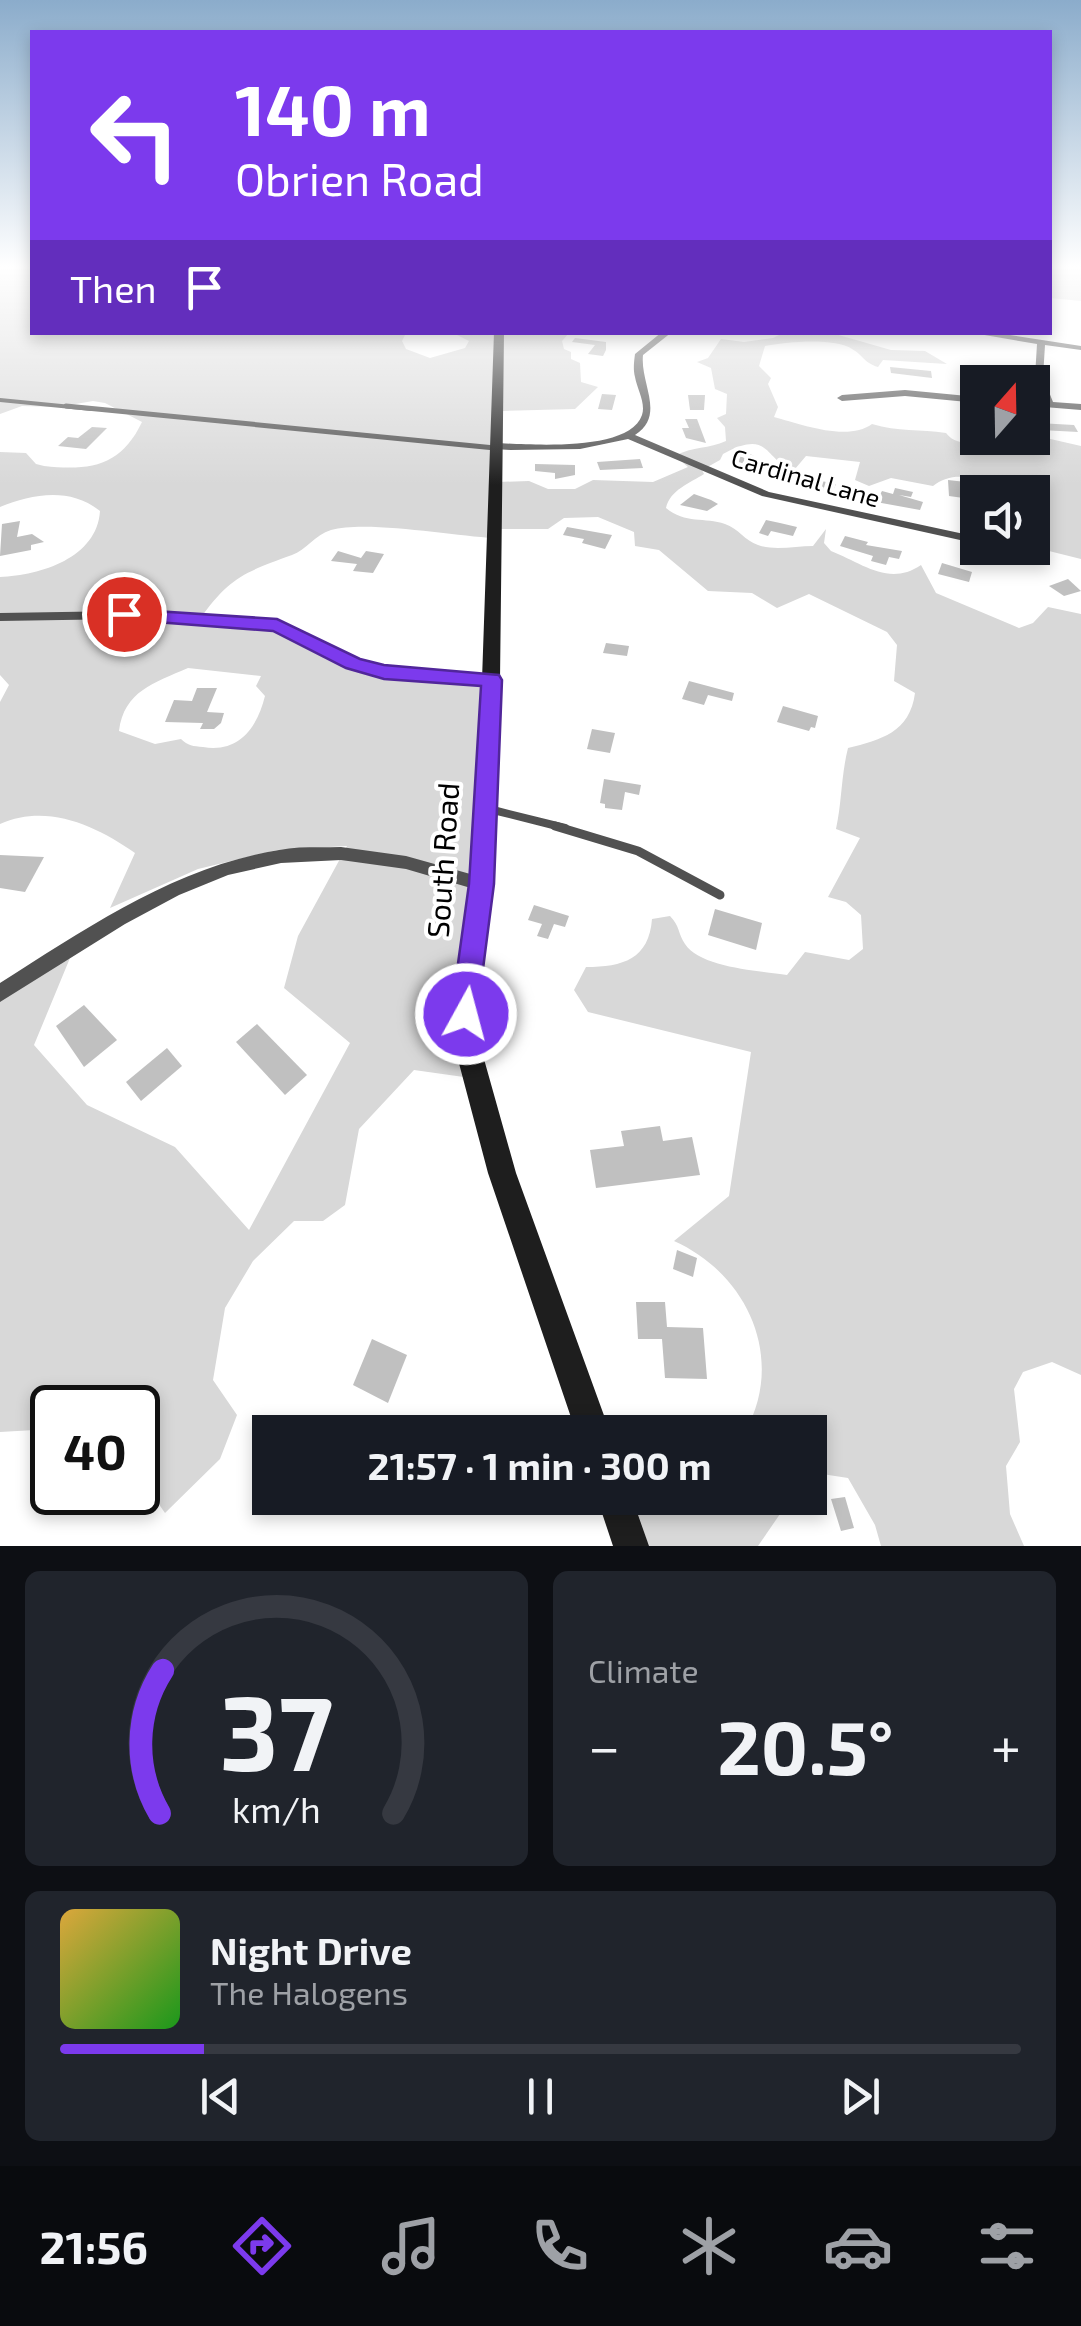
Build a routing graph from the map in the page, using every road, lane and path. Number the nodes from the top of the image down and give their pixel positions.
1 (499, 341) edge
2 (656, 341) edge
3 (1035, 341) edge
4 (1041, 342) junction
5 (1081, 348) edge
6 (1040, 365) edge
7 (842, 398) dead end
8 (960, 398) edge
9 (0, 400) edge
10 (1050, 402) edge
11 (1081, 408) edge
12 (629, 436) junction
13 (495, 447) junction
14 (960, 538) edge
15 (0, 616) edge
16 (491, 680) junction
17 (485, 808) junction
18 (481, 884) junction
19 (720, 895) dead end
20 (0, 993) edge
21 (588, 1415) edge
22 (621, 1515) edge
23 (631, 1546) edge

1 - 13 street, South Road
2 - 12 street
3 - 4 street
4 - 5 street
4 - 6 street
7 - 8 street
9 - 13 lane
10 - 11 street
12 - 13 street
12 - 14 street, Cardinal Lane
13 - 16 street, South Road
15 - 16 street
16 - 17 street, South Road
17 - 18 street, South Road
17 - 19 lane
18 - 20 street
18 - 21 street, South Road
22 - 23 street

